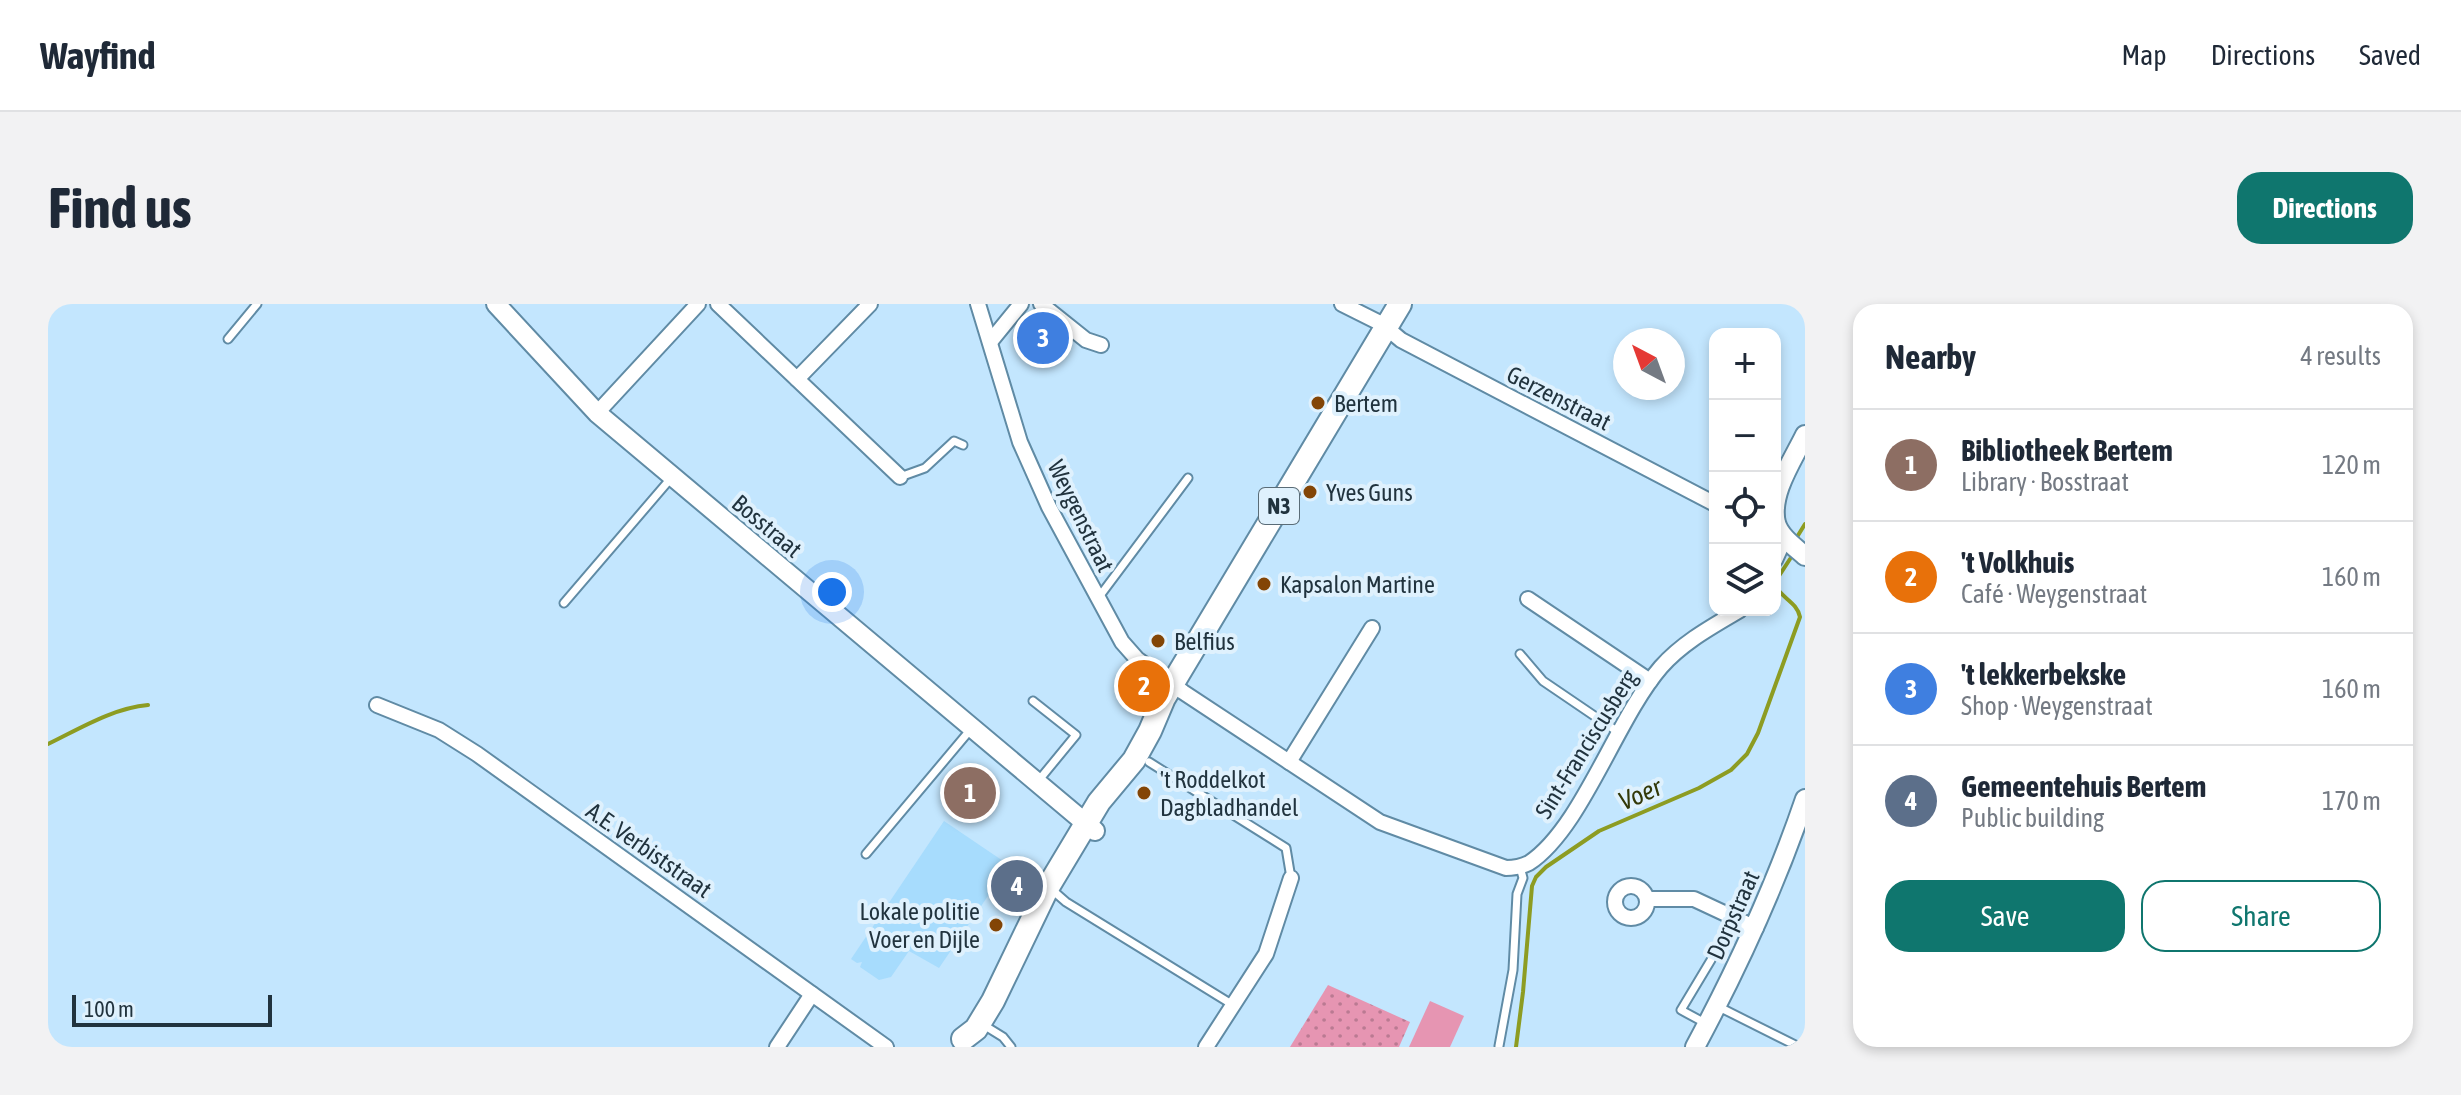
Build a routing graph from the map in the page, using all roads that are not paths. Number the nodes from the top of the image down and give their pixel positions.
1 (257, 304) edge
2 (496, 304) edge
3 (698, 304) edge
4 (718, 304) edge
5 (870, 304) edge
6 (978, 304) edge
7 (1021, 304) edge
8 (1041, 304) edge
9 (1342, 304) edge
10 (1400, 304) edge
11 (1386, 328) junction
12 (228, 339) dead end
13 (990, 342) junction
14 (1101, 345) dead end
15 (797, 379) junction
16 (597, 413) junction
17 (1805, 435) edge
18 (963, 445) dead end
19 (672, 477) junction
20 (900, 477) joint
21 (1188, 478) dead end
22 (1781, 486) edge
23 (1709, 501) edge
24 (1781, 531) edge
25 (1805, 556) edge
26 (1097, 599) junction
27 (1528, 599) dead end
28 (564, 603) dead end
29 (1731, 616) edge
30 (1372, 628) dead end
31 (1520, 654) dead end
32 (1650, 681) junction
33 (1173, 684) junction
34 (1033, 701) dead end
35 (377, 705) dead end
36 (972, 727) junction
37 (1618, 732) junction
38 (1141, 761) junction
39 (1289, 762) junction
40 (1037, 782) junction
41 (1805, 799) edge
42 (1090, 827) junction
43 (866, 854) dead end
44 (1520, 867) junction
45 (1291, 878) joint
46 (1053, 891) junction
47 (1647, 899) dead end
48 (1756, 928) junction
49 (1015, 956) junction
50 (1711, 960) dead end
51 (812, 994) junction
52 (1233, 1005) junction
53 (1717, 1006) junction
54 (980, 1023) junction
55 (1707, 1025) junction
56 (960, 1043) edge
57 (1499, 1046) edge
58 (777, 1047) edge
59 (886, 1047) edge
60 (1011, 1047) edge
61 (1206, 1047) edge
62 (1695, 1047) edge
63 (1799, 1047) edge

1 - 12 lane
2 - 16 street, Bosstraat
3 - 16 street
4 - 15 street
5 - 15 street
6 - 13 street, Weygenstraat
7 - 13 street
8 - 14 street
9 - 11 street, Gerzenstraat
10 - 11 main road, N3
11 - 23 street, Gerzenstraat
11 - 33 main road, N3
13 - 26 street, Weygenstraat
15 - 20 street
16 - 19 street, Bosstraat
17 - 22 street
18 - 20 lane
19 - 28 lane
19 - 36 street, Bosstraat
21 - 26 lane
24 - 25 street
26 - 33 street, Weygenstraat
27 - 32 street
29 - 32 street, Sint-Franciscusberg
30 - 39 street
31 - 37 lane
32 - 37 street, Sint-Franciscusberg
33 - 38 main road, N3
33 - 39 street
34 - 40 lane
35 - 51 street, A.E. Verbiststraat
36 - 40 street, Bosstraat
36 - 43 lane
37 - 44 street, Sint-Franciscusberg
38 - 42 main road, N3
38 - 45 lane
39 - 44 street
40 - 42 street, Bosstraat
41 - 48 street, Dorpstraat
42 - 46 main road, N3
44 - 57 lane
45 - 52 street
46 - 49 main road, N3
46 - 52 lane
47 - 48 street
48 - 53 street, Dorpstraat
49 - 54 main road, N3
49 - 56 main road, N3
50 - 55 lane
51 - 58 street
51 - 59 street, A.E. Verbiststraat
52 - 61 street
53 - 55 street, Dorpstraat
53 - 63 lane
54 - 56 main road, N3
54 - 60 lane
55 - 62 street, Dorpstraat

